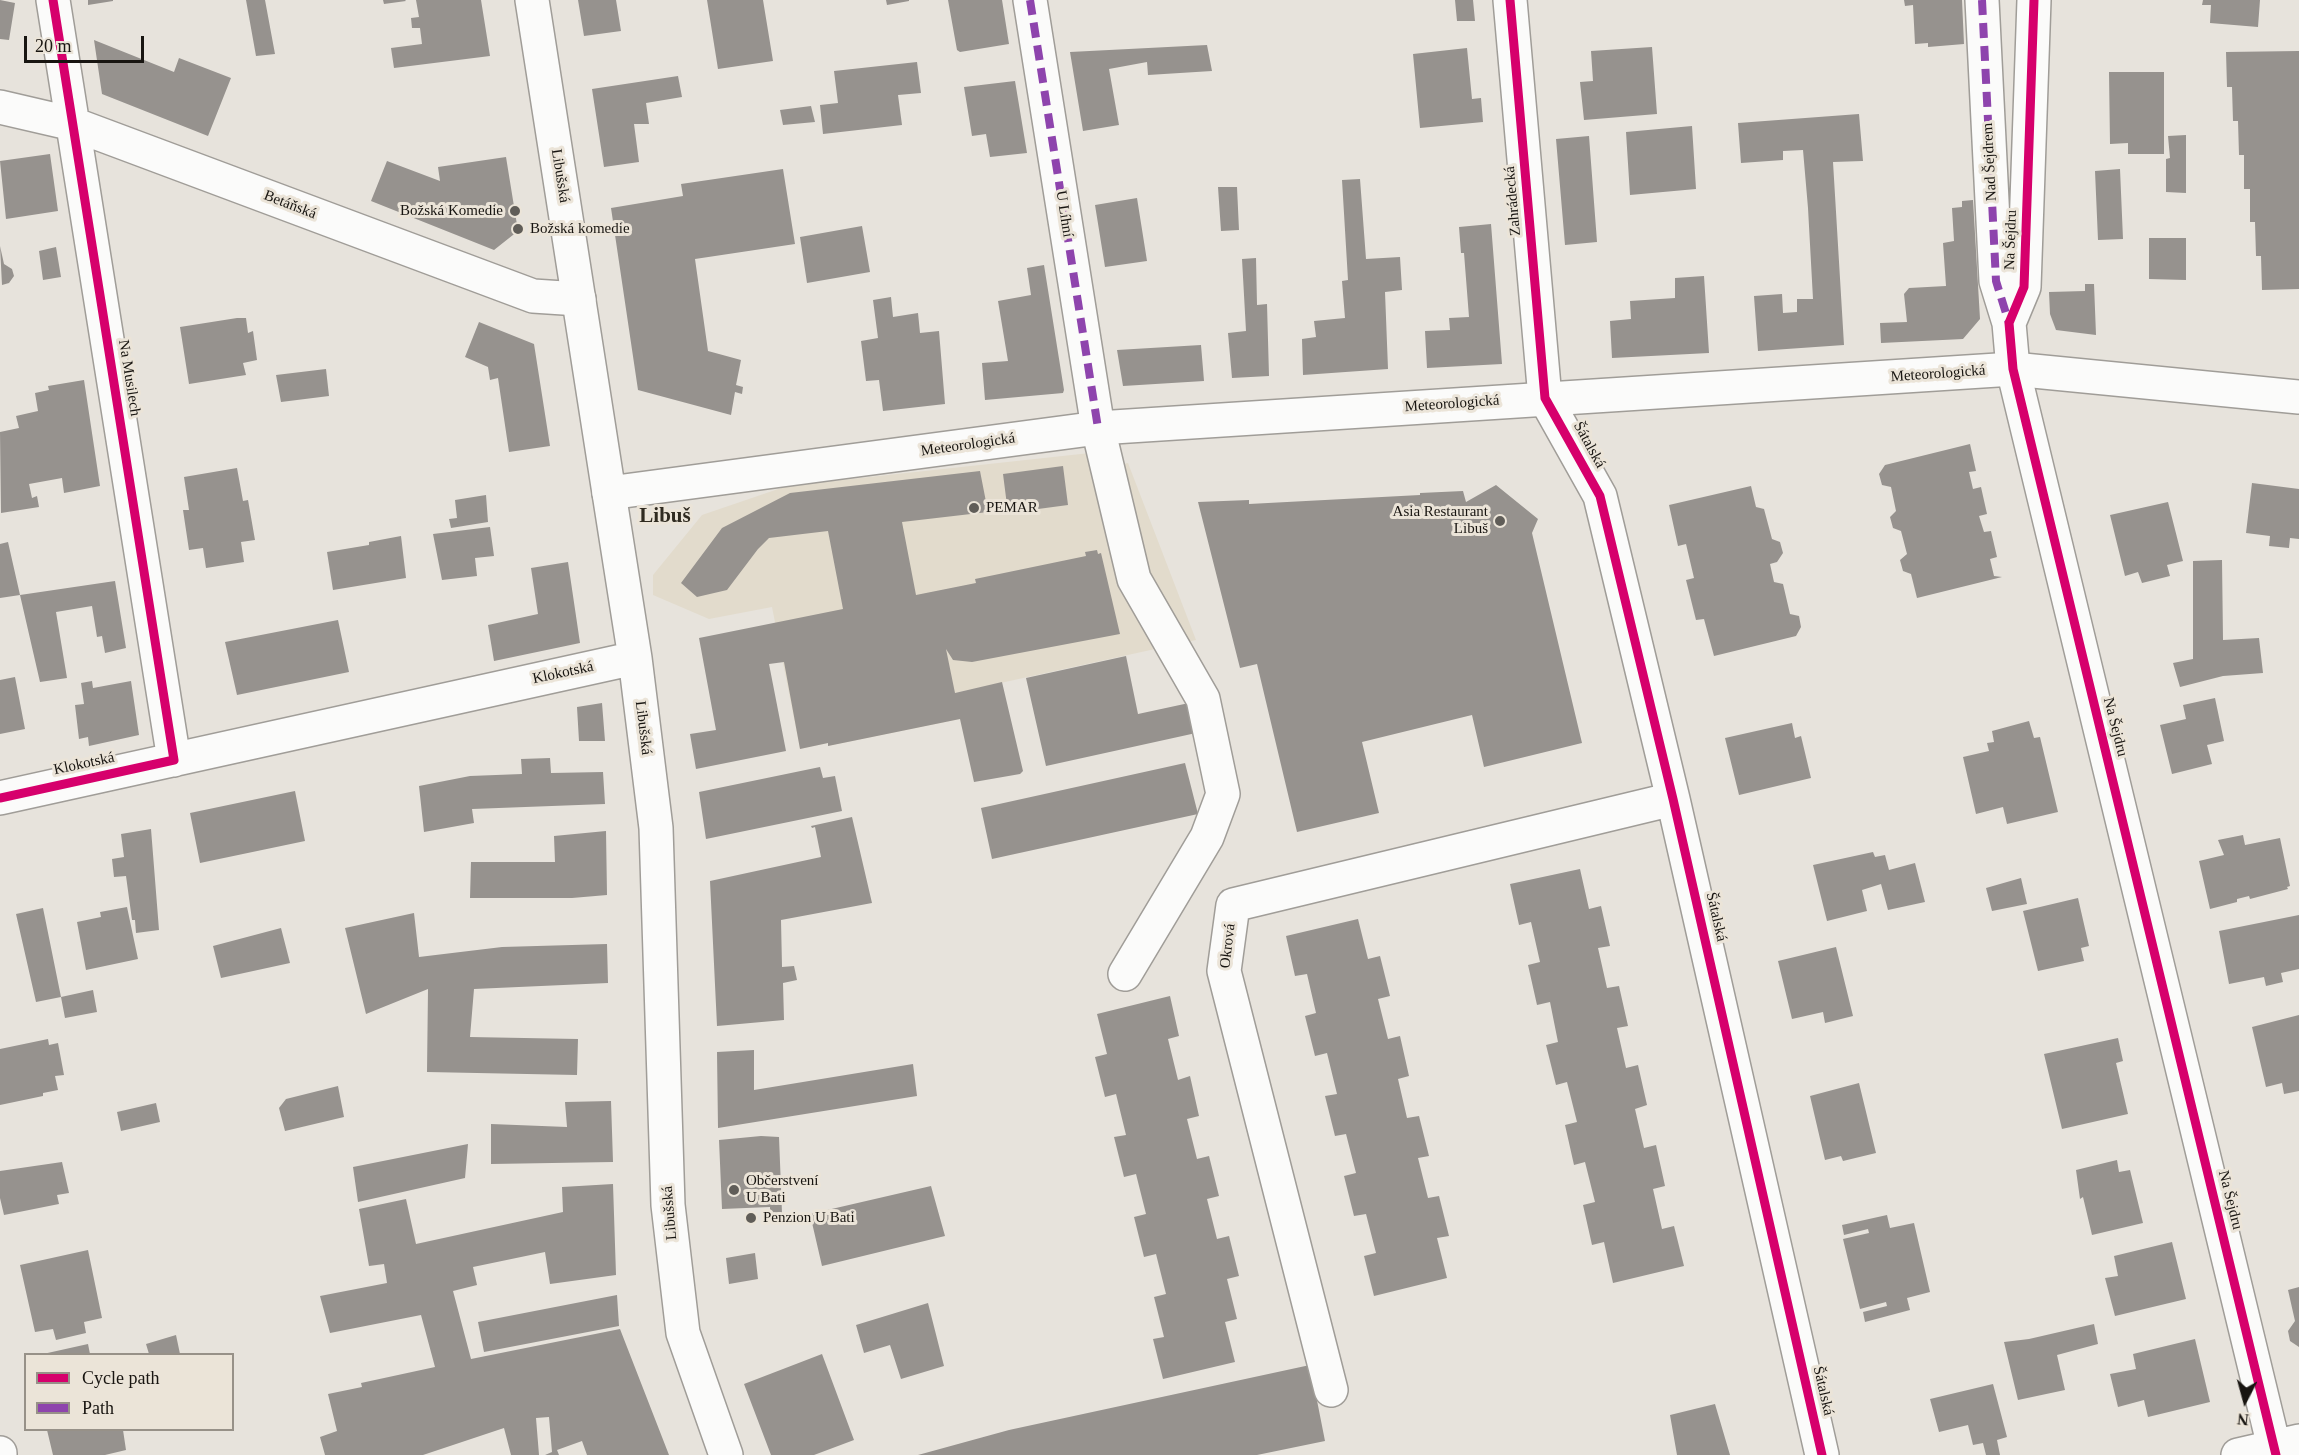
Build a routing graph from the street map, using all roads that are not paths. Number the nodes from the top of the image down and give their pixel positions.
1 (53, 0) edge
2 (532, 0) edge
3 (1030, 0) edge
4 (1510, 0) edge
5 (1982, 0) edge
6 (2034, 0) edge
7 (0, 107) edge
8 (73, 124) junction
9 (579, 299) junction
10 (2009, 323) junction
11 (2013, 369) junction
12 (2299, 397) edge
13 (1545, 398) junction
14 (1098, 428) junction
15 (609, 493) junction
16 (635, 658) junction
17 (174, 760) junction
18 (0, 798) edge
19 (1673, 799) junction
20 (1125, 974) dead end
21 (1331, 1390) dead end
22 (2283, 1447) edge
23 (726, 1455) edge
24 (1822, 1455) edge
25 (2238, 1455) edge

1 - 8 street, Na Musilech
2 - 9 street, Libušská
3 - 14 street, U Líhní
4 - 13 street, Zahrádecká
5 - 10 street, Nad Šejdrem
6 - 10 street, Na Šejdru
7 - 8 street, Betáňská
8 - 9 street, Betáňská
8 - 17 street, Na Musilech
9 - 15 street, Libušská
10 - 11 street, Na Šejdru
11 - 12 street, Meteorologická
11 - 13 street, Meteorologická
11 - 22 street, Na Šejdru
13 - 14 street, Meteorologická
13 - 19 street, Šátalská
14 - 15 street, Meteorologická
14 - 20 street, U Líhní
15 - 16 street, Libušská
16 - 17 street, Klokotská
16 - 23 street, Libušská
17 - 18 street, Klokotská
19 - 21 street, Okrová
19 - 24 street, Šátalská
22 - 25 street

